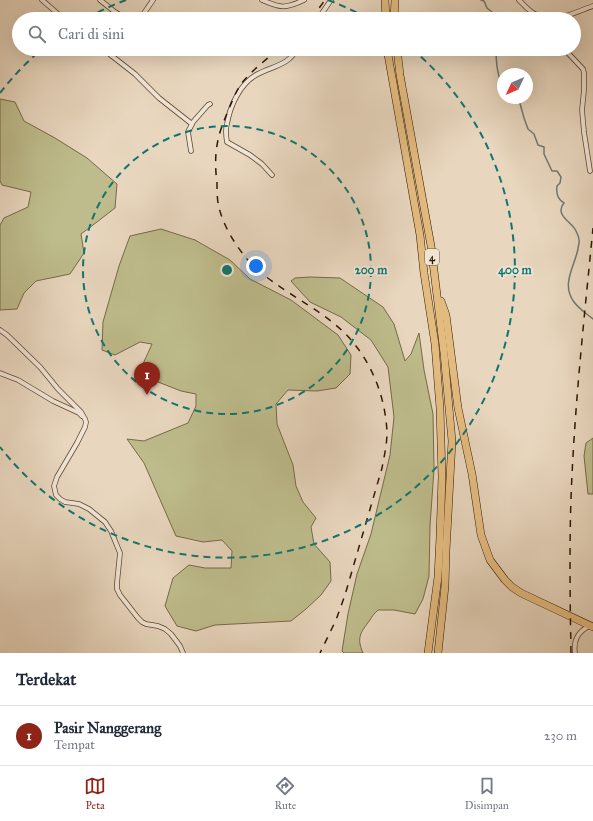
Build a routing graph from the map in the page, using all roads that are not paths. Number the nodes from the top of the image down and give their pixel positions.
1 (42, 0) edge
2 (100, 0) edge
3 (153, 0) edge
4 (262, 0) edge
5 (304, 0) edge
6 (331, 0) edge
7 (385, 0) edge
8 (394, 0) edge
9 (519, 0) edge
10 (593, 6) edge
11 (56, 12) edge
12 (115, 12) edge
13 (145, 12) edge
14 (323, 12) edge
15 (386, 12) edge
16 (394, 12) edge
17 (533, 12) edge
18 (577, 12) edge
19 (112, 56) edge
20 (292, 56) edge
21 (388, 56) edge
22 (398, 56) edge
23 (571, 56) edge
24 (210, 104) dead end
25 (192, 124) junction
26 (191, 151) dead end
27 (590, 171) dead end
28 (272, 175) dead end
29 (436, 286) junction
30 (0, 330) edge
31 (0, 373) edge
32 (86, 419) junction
33 (591, 626) edge
34 (183, 653) edge
35 (428, 653) edge
36 (438, 653) edge
37 (575, 653) edge

1 - 11 street
2 - 12 street
3 - 13 street
4 - 5 street
6 - 14 street
7 - 15 highway
8 - 16 highway
9 - 17 street
10 - 18 street
19 - 25 street
20 - 28 street
21 - 35 highway, 4
22 - 29 highway, 4
23 - 27 street
24 - 25 street
25 - 26 street
29 - 33 highway
29 - 36 highway, 4
30 - 32 street
31 - 32 street
32 - 34 street
33 - 37 street

